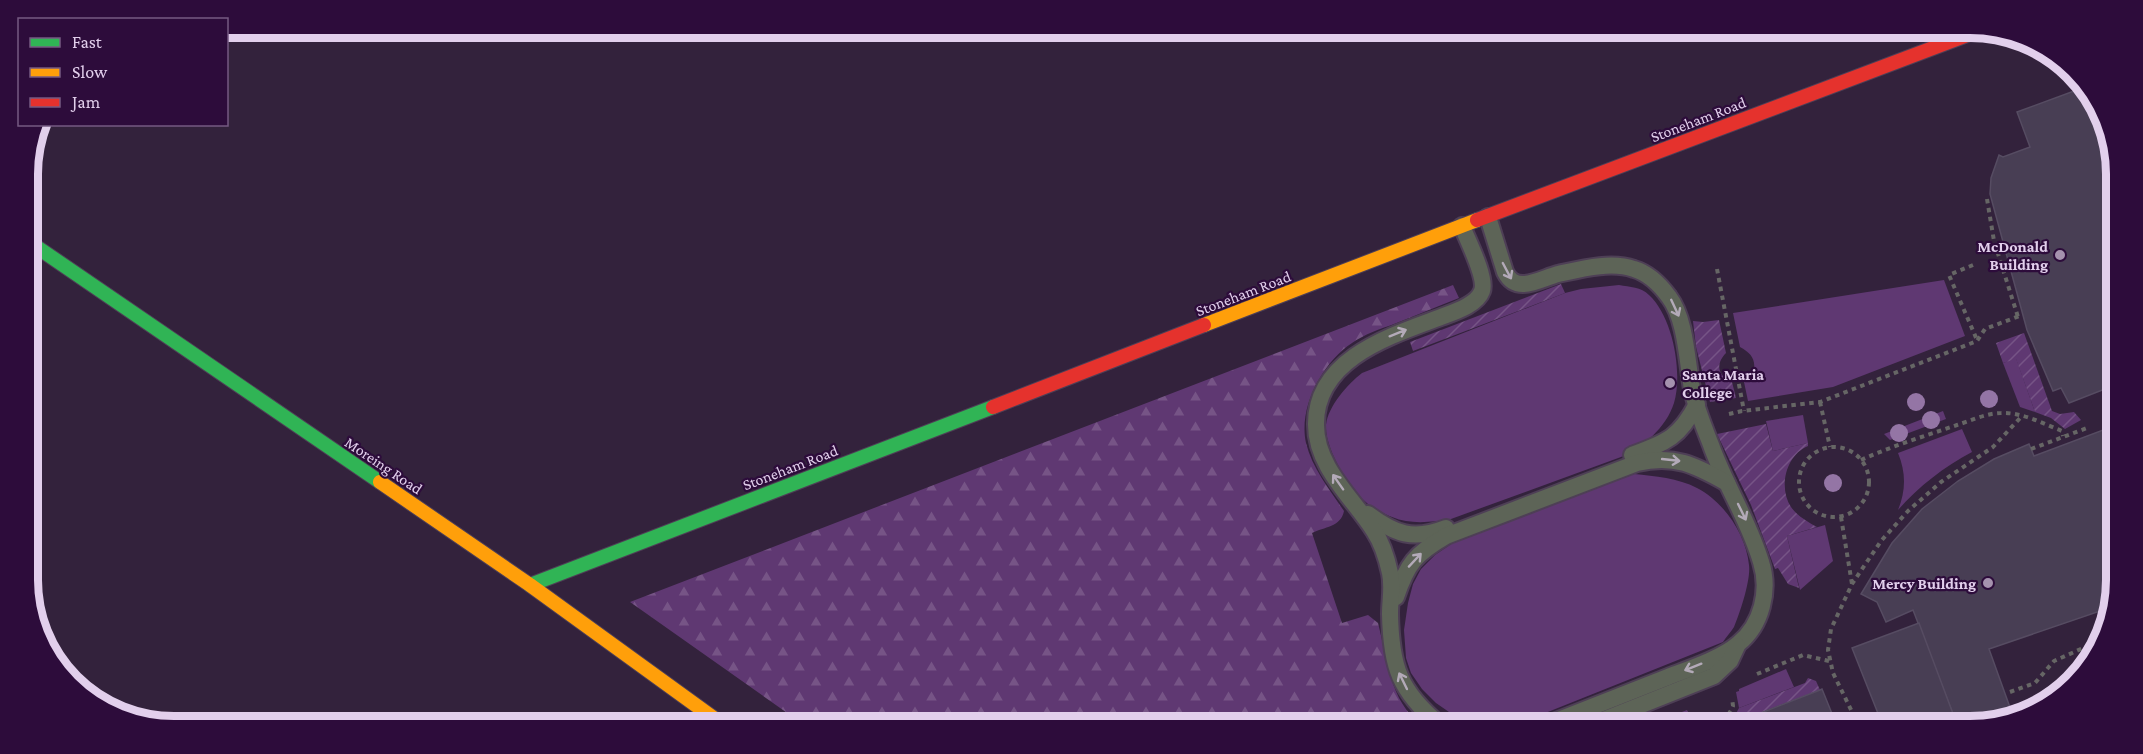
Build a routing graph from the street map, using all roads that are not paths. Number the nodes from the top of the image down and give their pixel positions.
1 (1959, 38) edge
2 (1488, 217) junction
3 (1462, 226) junction
4 (38, 249) edge
5 (1697, 404) junction
6 (1727, 483) junction
7 (1354, 504) junction
8 (530, 585) junction
9 (1390, 612) junction
10 (1737, 646) junction
11 (1642, 687) junction
12 (1666, 696) junction
13 (711, 716) edge
14 (1431, 716) edge
15 (1569, 716) edge
16 (1614, 716) edge

1 - 2 street, Stoneham Road
2 - 3 street, Stoneham Road
2 -> 5 lane
7 -> 3 lane
3 - 8 street, Stoneham Road
4 - 8 street, Moreing Road
5 - 6 lane
5 - 7 lane
9 -> 6 lane
6 -> 10 lane
7 - 9 lane
8 - 13 street, Moreing Road
14 -> 9 lane
10 -> 11 lane
10 - 12 lane
11 - 12 lane
11 - 15 lane
12 - 16 lane

